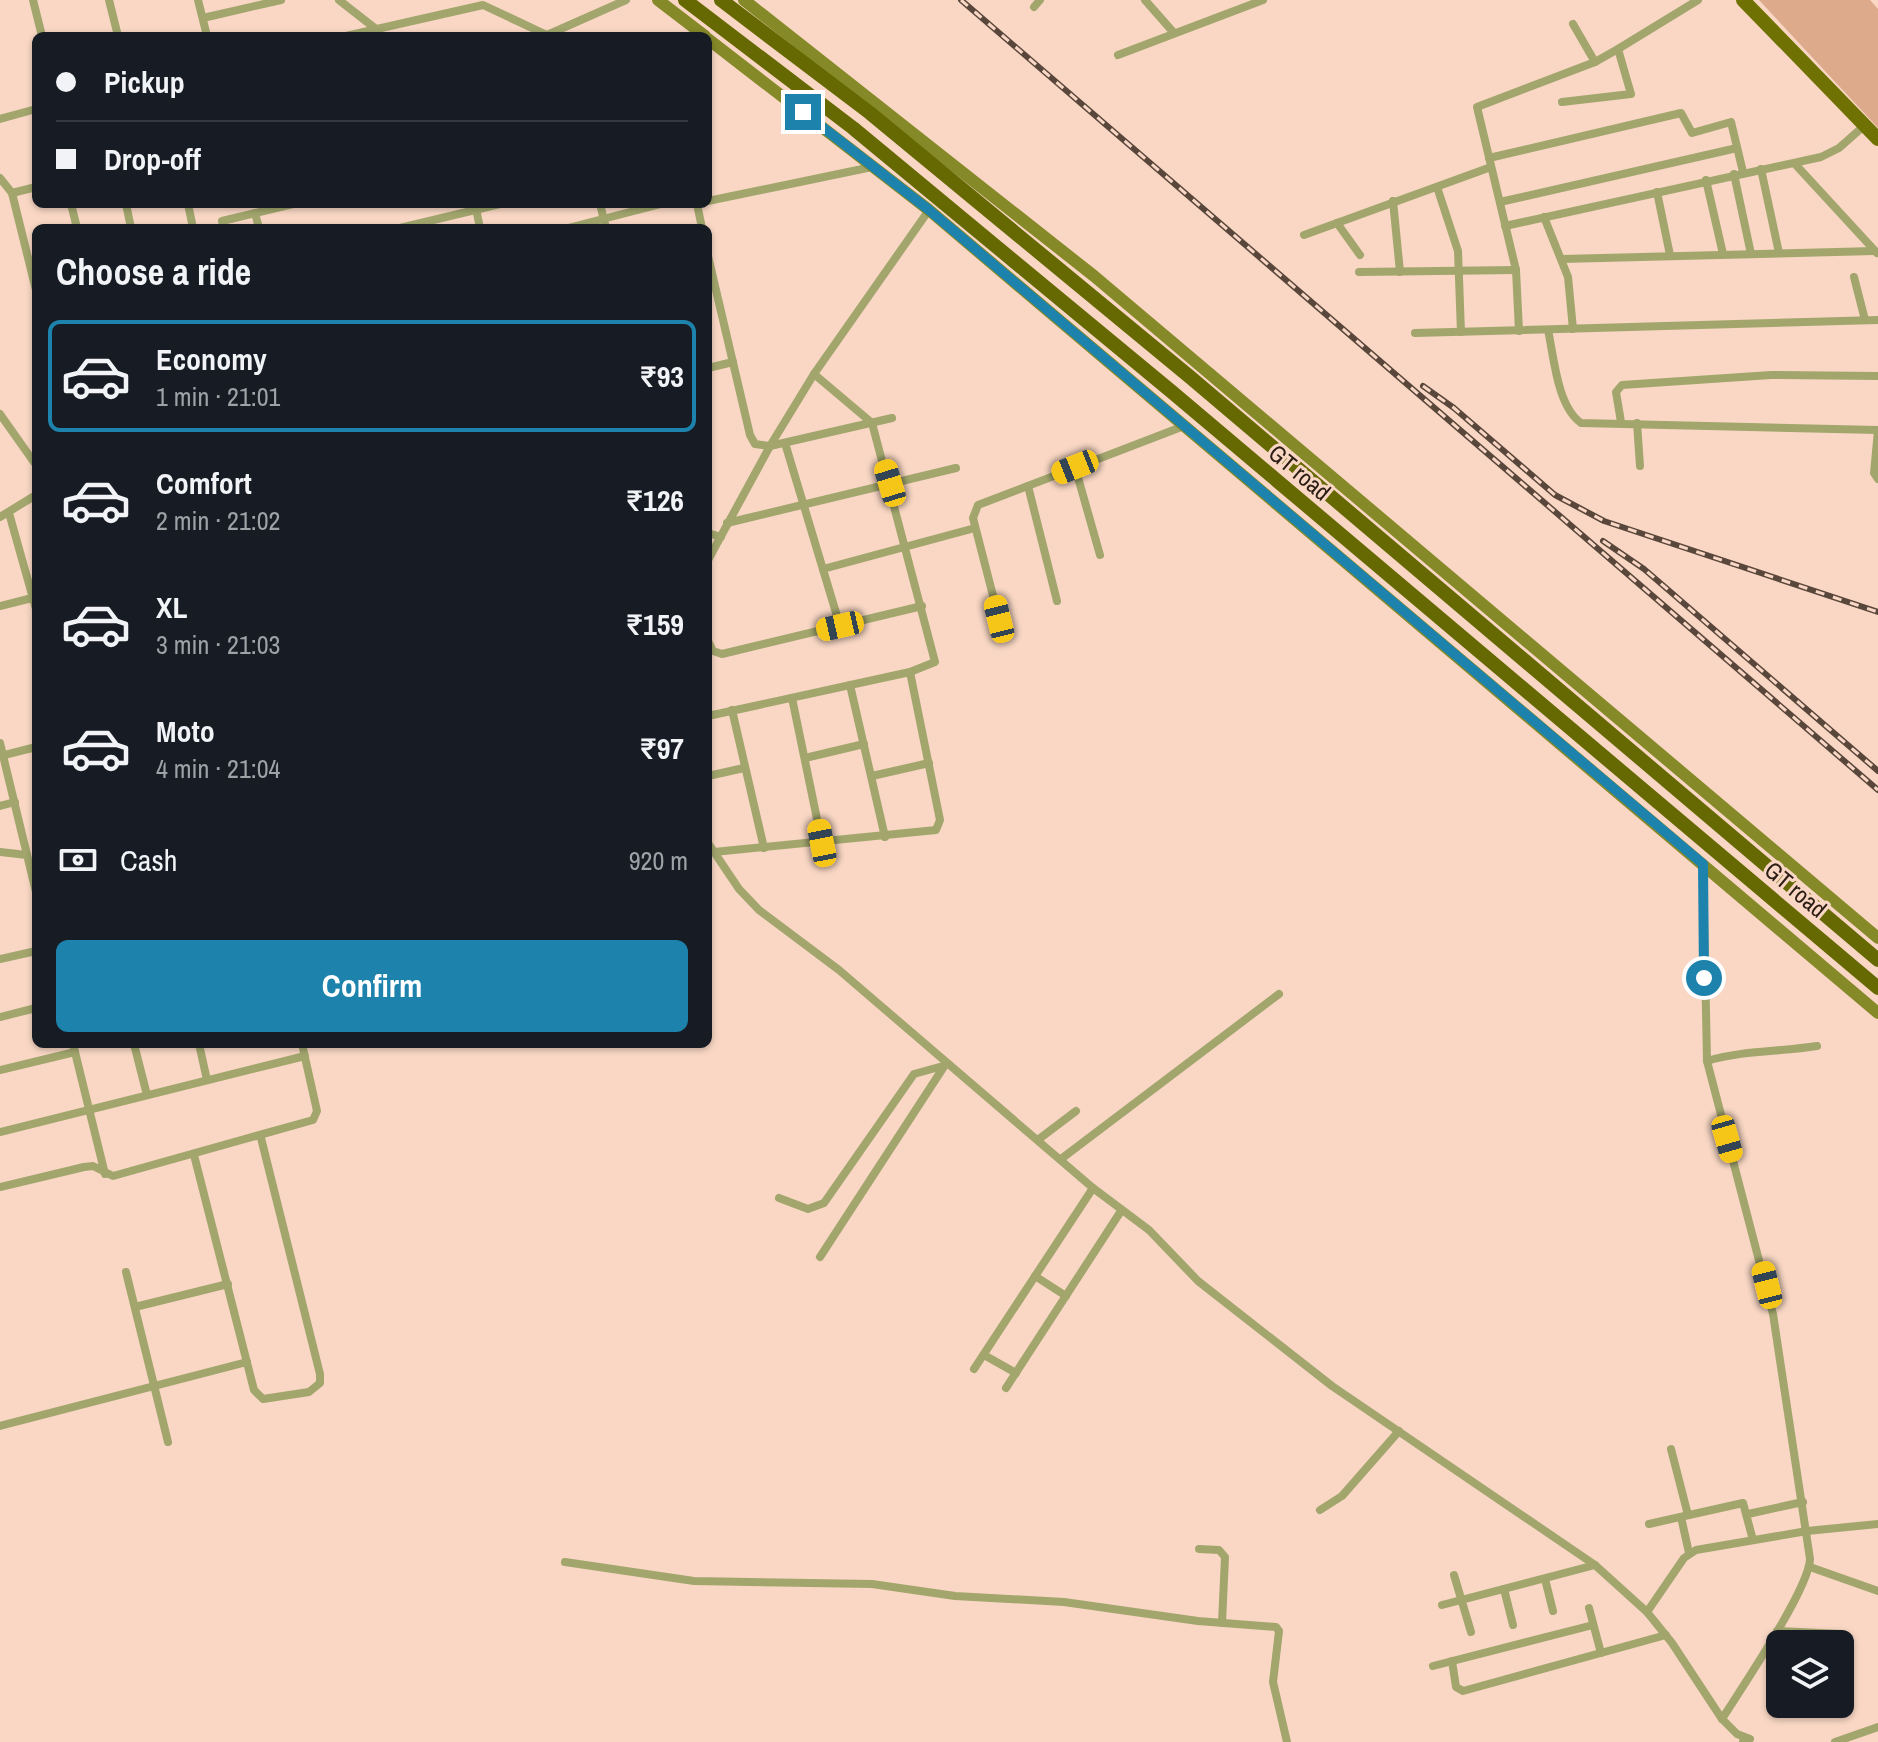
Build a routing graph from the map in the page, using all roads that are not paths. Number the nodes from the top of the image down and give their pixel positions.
1 (33, 0) edge
2 (109, 0) edge
3 (198, 0) edge
4 (281, 0) edge
5 (339, 0) edge
6 (626, 0) edge
7 (658, 0) edge
8 (685, 0) edge
9 (721, 0) edge
10 (744, 0) edge
11 (1145, 0) edge
12 (1263, 0) edge
13 (1698, 0) edge
14 (1743, 0) edge
15 (203, 18) junction
16 (1573, 24) dead end
17 (376, 29) junction
18 (41, 32) edge
19 (117, 32) edge
20 (206, 32) edge
21 (363, 32) edge
22 (541, 32) edge
23 (554, 32) edge
24 (696, 32) edge
25 (1174, 33) junction
26 (712, 44) edge
27 (1618, 49) junction
28 (1118, 55) dead end
29 (1595, 62) junction
30 (1562, 102) dead end
31 (32, 110) edge
32 (0, 119) edge
33 (1865, 125) junction
34 (1878, 139) edge
35 (1737, 148) junction
36 (1490, 162) junction
37 (1795, 164) junction
38 (872, 167) junction
39 (1761, 169) junction
40 (1739, 173) junction
41 (0, 178) edge
42 (1706, 180) junction
43 (1437, 187) junction
44 (32, 188) edge
45 (1657, 192) junction
46 (12, 193) junction
47 (712, 200) edge
48 (1393, 201) junction
49 (1500, 202) junction
50 (276, 208) edge
51 (472, 208) edge
52 (650, 208) edge
53 (929, 210) junction
54 (255, 213) junction
55 (1544, 217) junction
56 (1337, 223) junction
57 (223, 224) edge
58 (258, 224) edge
59 (414, 224) edge
60 (604, 224) edge
61 (1505, 226) junction
62 (1304, 235) dead end
63 (1876, 252) edge
64 (1779, 253) junction
65 (1723, 254) junction
66 (1751, 254) junction
67 (1360, 255) dead end
68 (1670, 255) junction
69 (1562, 259) junction
70 (1516, 270) junction
71 (1359, 272) dead end
72 (1400, 272) junction
73 (1460, 272) junction
74 (712, 273) edge
75 (32, 274) edge
76 (1854, 277) dead end
77 (1865, 320) junction
78 (1878, 320) edge
79 (1573, 329) junction
80 (1548, 330) junction
81 (1519, 331) junction
82 (1461, 332) junction
83 (1415, 333) dead end
84 (733, 362) junction
85 (712, 367) edge
86 (814, 374) junction
87 (1878, 376) edge
88 (0, 414) edge
89 (892, 418) dead end
90 (1621, 422) junction
91 (872, 423) junction
92 (1637, 423) junction
93 (1184, 426) junction
94 (1878, 430) edge
95 (785, 443) junction
96 (770, 446) junction
97 (32, 449) edge
98 (26, 450) junction
99 (32, 459) edge
100 (1640, 466) dead end
101 (1075, 467) junction
102 (956, 468) dead end
103 (1878, 479) edge
104 (890, 483) junction
105 (1028, 486) junction
106 (32, 498) edge
107 (802, 505) junction
108 (4, 515) edge
109 (727, 523) junction
110 (975, 528) junction
111 (712, 534) edge
112 (721, 537) junction
113 (906, 546) junction
114 (712, 553) edge
115 (1100, 555) dead end
116 (823, 569) junction
117 (32, 592) edge
118 (32, 598) edge
119 (1057, 601) dead end
120 (0, 606) edge
121 (922, 606) junction
122 (999, 619) dead end
123 (840, 626) junction
124 (712, 649) edge
125 (910, 672) junction
126 (850, 685) junction
127 (792, 698) junction
128 (732, 710) junction
129 (712, 715) edge
130 (0, 743) edge
131 (864, 744) junction
132 (32, 748) edge
133 (2, 755) edge
134 (805, 758) junction
135 (929, 763) junction
136 (744, 768) junction
137 (712, 775) edge
138 (872, 776) junction
139 (15, 802) junction
140 (0, 806) edge
141 (885, 837) junction
142 (822, 843) junction
143 (764, 848) junction
144 (712, 849) edge
145 (0, 852) edge
146 (714, 852) junction
147 (31, 861) edge
148 (1703, 864) junction
149 (1878, 938) edge
150 (32, 952) edge
151 (0, 959) edge
152 (1878, 960) edge
153 (1878, 988) edge
154 (1279, 994) dead end
155 (32, 1009) edge
156 (1878, 1013) edge
157 (0, 1017) edge
158 (1817, 1046) dead end
159 (74, 1048) edge
160 (135, 1048) edge
161 (200, 1048) edge
162 (303, 1048) edge
163 (305, 1056) junction
164 (1707, 1061) junction
165 (945, 1064) junction
166 (0, 1070) edge
167 (207, 1080) junction
168 (147, 1095) junction
169 (89, 1110) junction
170 (1076, 1111) dead end
171 (0, 1132) edge
172 (261, 1138) junction
173 (1039, 1139) junction
174 (194, 1155) junction
175 (1061, 1159) junction
176 (105, 1174) junction
177 (0, 1187) edge
178 (1093, 1188) junction
179 (779, 1198) dead end
180 (1121, 1211) junction
181 (820, 1257) dead end
182 (126, 1272) dead end
183 (1035, 1276) junction
184 (228, 1284) junction
185 (1066, 1296) junction
186 (135, 1307) junction
187 (984, 1355) junction
188 (247, 1362) junction
189 (974, 1369) dead end
190 (1016, 1373) junction
191 (154, 1386) junction
192 (1006, 1388) dead end
193 (0, 1426) edge
194 (1399, 1431) junction
195 (168, 1442) dead end
196 (1671, 1449) dead end
197 (1803, 1502) junction
198 (1320, 1510) dead end
199 (1748, 1514) junction
200 (1684, 1516) junction
201 (1649, 1524) dead end
202 (1878, 1524) edge
203 (1807, 1531) junction
204 (1753, 1540) junction
205 (1199, 1549) dead end
206 (1689, 1553) junction
207 (565, 1562) dead end
208 (1595, 1565) junction
209 (1810, 1567) junction
210 (1454, 1575) dead end
211 (1545, 1579) junction
212 (1504, 1589) junction
213 (1878, 1591) edge
214 (1462, 1601) junction
215 (1442, 1605) dead end
216 (1589, 1608) dead end
217 (1553, 1611) dead end
218 (1647, 1612) junction
219 (1222, 1623) junction
220 (1513, 1625) dead end
221 (1593, 1625) junction
222 (1778, 1630) edge
223 (1471, 1632) dead end
224 (1666, 1635) junction
225 (1766, 1649) edge
226 (1601, 1653) junction
227 (1452, 1661) junction
228 (1433, 1666) dead end
229 (1722, 1719) junction
230 (1878, 1727) edge
231 (1746, 1741) edge
232 (1287, 1742) edge
233 (1761, 1742) edge
234 (1835, 1742) edge

1 - 18 street
2 - 19 street
3 - 15 street
4 - 15 street
5 - 17 street
6 - 23 street
7 - 24 main road
8 - 153 highway, GT road
9 - 152 highway, GT road
10 - 149 main road
11 - 25 street
12 - 25 street
13 - 27 street
14 - 33 main road
15 - 20 street
16 - 29 street
17 - 21 street
17 - 22 street
25 - 28 street
26 - 38 main road
27 - 29 street
27 - 30 street
29 - 36 street
31 - 32 street
33 - 34 main road
33 - 37 street
35 - 36 street
35 - 40 street
35 - 49 street
36 - 43 street
36 - 49 street
37 - 39 street
37 - 63 street
38 - 47 street
38 - 53 main road
39 - 40 street
39 - 64 street
40 - 42 street
40 - 66 street
41 - 46 street
42 - 45 street
42 - 65 street
43 - 48 street
43 - 73 street
44 - 46 street
45 - 55 street
45 - 68 street
46 - 75 street
48 - 56 street
48 - 72 street
49 - 61 street
50 - 54 street
51 - 59 street
52 - 60 street
53 - 86 street
53 - 93 main road
54 - 57 street
54 - 58 street
55 - 61 street
55 - 69 street
56 - 62 street
56 - 67 street
61 - 70 street
63 - 64 street
64 - 66 street
65 - 66 street
65 - 68 street
68 - 69 street
69 - 79 street
70 - 73 street
70 - 81 street
71 - 72 street
72 - 73 street
73 - 82 street
74 - 84 street
76 - 77 street
77 - 78 street
77 - 79 street
79 - 80 street
80 - 81 street
80 - 90 street
81 - 82 street
82 - 83 street
84 - 85 street
84 - 96 street
86 - 91 street
86 - 96 street
87 - 90 street
88 - 98 street
89 - 91 street
90 - 92 street
91 - 95 street
91 - 104 street
92 - 94 street
92 - 100 street
93 - 101 street
93 - 148 main road
94 - 103 street
95 - 96 street
95 - 107 street
96 - 109 street
97 - 98 street
98 - 99 street
101 - 105 street
101 - 115 street
102 - 104 street
104 - 107 street
104 - 113 street
105 - 110 street
105 - 119 street
106 - 108 street
107 - 109 street
107 - 116 street
108 - 117 street
109 - 112 street
110 - 113 street
110 - 122 street
111 - 112 street
112 - 114 street
113 - 116 street
113 - 121 street
116 - 123 street
118 - 120 street
121 - 123 street
121 - 125 street
123 - 124 street
125 - 126 street
125 - 135 street
126 - 127 street
126 - 131 street
127 - 128 street
127 - 134 street
128 - 129 street
128 - 136 street
130 - 133 street
131 - 134 street
131 - 138 street
132 - 133 street
133 - 139 street
134 - 142 street
135 - 138 street
135 - 141 street
136 - 137 street
136 - 143 street
138 - 141 street
139 - 140 street
139 - 147 street
141 - 142 street
142 - 143 street
143 - 146 street
144 - 146 street
145 - 147 street
146 - 165 street
148 - 156 main road
148 - 164 street
150 - 151 street
154 - 175 street
155 - 157 street
158 - 164 street
159 - 166 street
159 - 169 street
160 - 168 street
161 - 167 street
162 - 163 street
163 - 167 street
163 - 172 street
164 - 197 street
165 - 173 street
165 - 179 street
165 - 181 street
167 - 168 street
168 - 169 street
169 - 171 street
169 - 176 street
170 - 173 street
172 - 174 street
172 - 188 street
173 - 175 street
174 - 176 street
174 - 184 street
175 - 178 street
176 - 177 street
178 - 180 street
178 - 183 street
180 - 185 street
180 - 194 street
182 - 186 street
183 - 185 street
183 - 187 street
184 - 186 street
184 - 188 street
185 - 190 street
186 - 191 street
187 - 189 street
187 - 190 street
188 - 191 street
190 - 192 street
191 - 193 street
191 - 195 street
194 - 198 street
194 - 208 street
196 - 200 street
197 - 199 street
197 - 203 street
199 - 200 street
199 - 204 street
200 - 201 street
200 - 206 street
202 - 203 street
203 - 204 street
203 - 209 street
204 - 206 street
205 - 219 street
206 - 218 street
207 - 219 street
208 - 211 street
208 - 218 street
209 - 213 street
209 - 222 street
210 - 214 street
211 - 212 street
211 - 217 street
212 - 214 street
212 - 220 street
214 - 215 street
214 - 223 street
216 - 221 street
218 - 224 street
219 - 232 street
221 - 226 street
221 - 227 street
224 - 226 street
224 - 229 street
225 - 229 street
226 - 227 street
227 - 228 street
229 - 231 street
230 - 234 street
231 - 233 street

